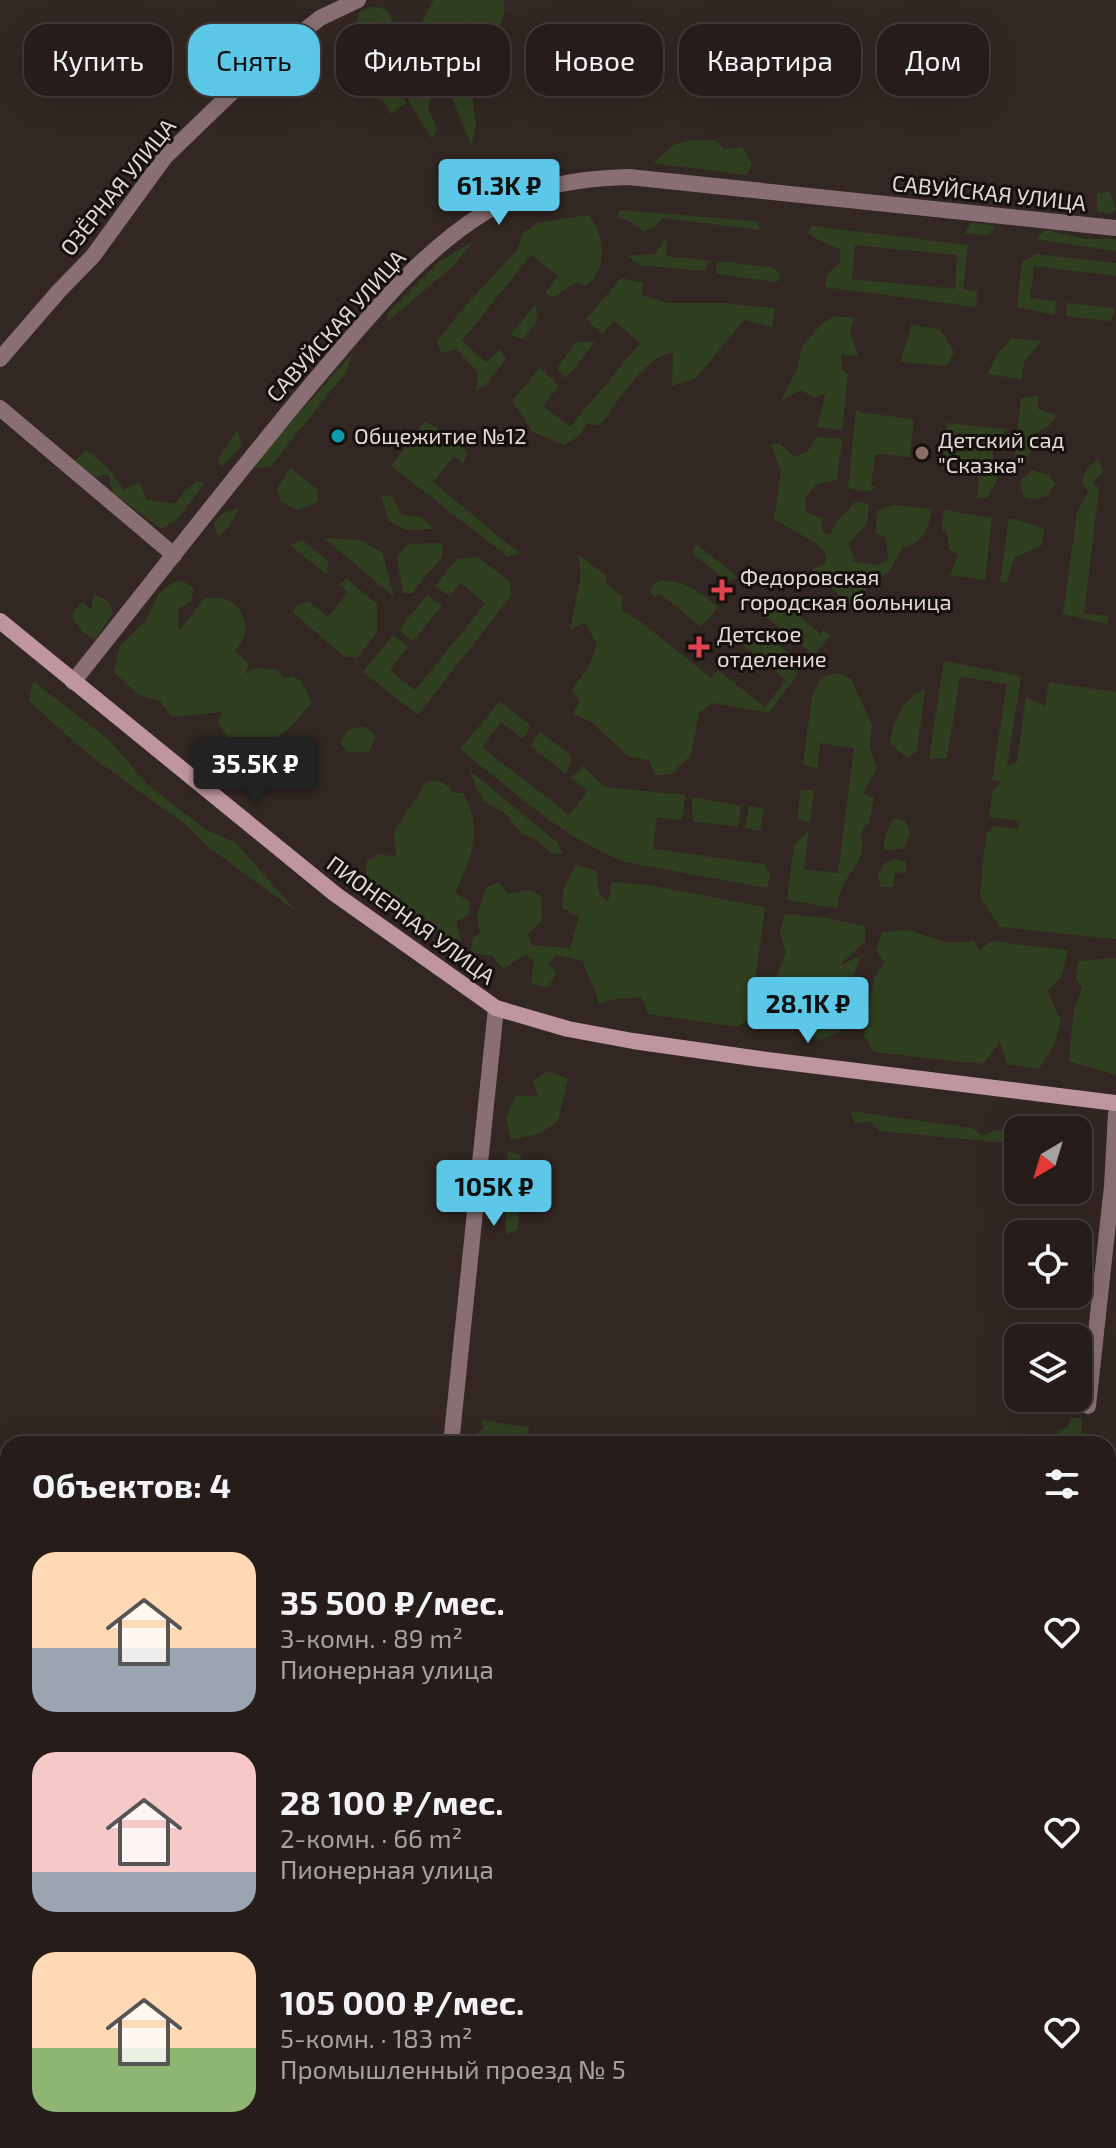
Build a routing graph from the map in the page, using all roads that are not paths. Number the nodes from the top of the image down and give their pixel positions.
1 (358, 0) edge
2 (1116, 228) edge
3 (0, 359) edge
4 (0, 408) edge
5 (174, 555) junction
6 (0, 621) edge
7 (73, 682) junction
8 (496, 1008) junction
9 (1116, 1103) edge
10 (1116, 1114) edge
11 (1092, 1369) edge
12 (452, 1436) edge

1 - 3 street, ОЗЁРНАЯ УЛИЦА
2 - 5 street, САВУЙСКАЯ УЛИЦА
4 - 5 street
5 - 7 street, САВУЙСКАЯ УЛИЦА
6 - 7 main road, ПИОНЕРНАЯ УЛИЦА
7 - 8 main road, ПИОНЕРНАЯ УЛИЦА
8 - 9 main road, ПИОНЕРНАЯ УЛИЦА
8 - 12 street
10 - 11 street

